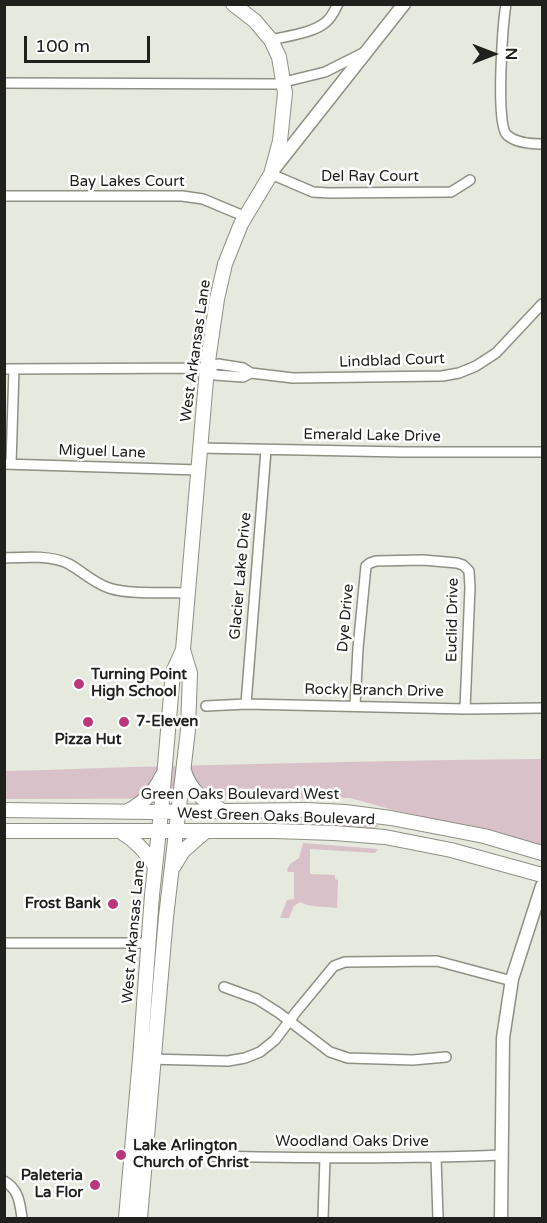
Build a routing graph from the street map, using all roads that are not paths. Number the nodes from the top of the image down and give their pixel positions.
1 (338, 4) edge
2 (404, 4) edge
3 (506, 4) edge
4 (237, 6) edge
5 (271, 39) junction
6 (368, 50) junction
7 (283, 82) junction
8 (4, 83) edge
9 (543, 144) edge
10 (271, 174) junction
11 (470, 180) dead end
12 (4, 196) edge
13 (246, 217) junction
14 (543, 304) edge
15 (207, 368) junction
16 (9, 369) edge
17 (201, 448) junction
18 (266, 450) junction
19 (543, 452) edge
20 (8, 464) edge
21 (199, 470) junction
22 (4, 558) edge
23 (467, 568) joint
24 (189, 593) junction
25 (183, 650) junction
26 (246, 704) junction
27 (355, 705) junction
28 (206, 706) dead end
29 (543, 708) edge
30 (465, 709) junction
31 (165, 769) junction
32 (183, 769) junction
33 (4, 810) edge
34 (223, 811) junction
35 (126, 812) junction
36 (161, 812) junction
37 (178, 812) junction
38 (391, 818) junction
39 (4, 831) edge
40 (120, 831) junction
41 (159, 831) junction
42 (175, 831) junction
43 (206, 831) junction
44 (385, 837) junction
45 (543, 853) edge
46 (155, 866) junction
47 (172, 868) junction
48 (543, 875) edge
49 (543, 886) edge
50 (4, 943) edge
51 (149, 943) junction
52 (512, 981) junction
53 (224, 987) dead end
54 (144, 1001) junction
55 (159, 1002) junction
56 (290, 1021) junction
57 (446, 1057) dead end
58 (140, 1059) junction
59 (154, 1059) junction
60 (146, 1155) junction
61 (501, 1155) junction
62 (325, 1158) junction
63 (436, 1158) junction
64 (131, 1159) junction
65 (4, 1182) edge
66 (22, 1218) edge
67 (126, 1218) edge
68 (141, 1218) edge
69 (323, 1218) edge
70 (438, 1218) edge
71 (501, 1218) edge

1 - 5 street
2 - 6 street, West Arkansas Lane
3 - 9 street
4 - 5 main road
5 - 7 main road
6 - 7 street
6 - 10 street, West Arkansas Lane
7 - 8 street
7 - 10 main road
10 - 11 street, Del Ray Court
10 - 13 main road, West Arkansas Lane
12 - 13 street, Bay Lakes Court
13 - 15 main road, West Arkansas Lane
14 - 15 street, Lindblad Court
15 - 16 street, Lindblad Court
15 - 17 main road, West Arkansas Lane
16 - 20 street
17 - 18 street, Emerald Lake Drive
17 - 21 main road, West Arkansas Lane
18 - 19 street, Emerald Lake Drive
18 - 26 street, Glacier Lake Drive
20 - 21 street, Miguel Lane
21 - 24 main road, West Arkansas Lane
22 - 24 street
23 - 27 street, Dye Drive
23 - 30 street, Euclid Drive
24 - 25 main road, West Arkansas Lane
25 - 31 main road, West Arkansas Lane
25 - 32 main road, West Arkansas Lane
26 - 27 street, Rocky Branch Drive
26 - 28 street, Rocky Branch Drive
27 - 30 street, Rocky Branch Drive
29 - 30 street, Rocky Branch Drive
31 - 35 main road
31 - 36 main road, West Arkansas Lane
32 - 34 main road
32 - 37 main road, West Arkansas Lane
33 - 35 main road, Green Oaks Boulevard West
34 - 37 main road, Green Oaks Boulevard West
34 - 38 main road, Green Oaks Boulevard West
35 - 36 main road, Green Oaks Boulevard West
36 - 37 main road, Green Oaks Boulevard West
36 - 41 main road, West Arkansas Lane
37 - 42 main road, West Arkansas Lane
38 - 44 main road
38 - 45 main road, Green Oaks Boulevard West
39 - 40 main road, West Green Oaks Boulevard
40 - 41 main road, West Green Oaks Boulevard
40 - 46 main road
41 - 42 main road, West Green Oaks Boulevard
41 - 46 main road, West Arkansas Lane
42 - 43 main road, West Green Oaks Boulevard
42 - 47 main road, West Arkansas Lane
43 - 44 main road, West Green Oaks Boulevard
43 - 47 main road
44 - 48 main road, West Green Oaks Boulevard
46 - 51 main road, West Arkansas Lane
47 - 55 main road, West Arkansas Lane
49 - 52 street
50 - 51 street
51 - 54 main road, West Arkansas Lane
52 - 56 street
52 - 61 street
53 - 56 street
54 - 55 main road
54 - 58 main road, West Arkansas Lane
55 - 59 main road, West Arkansas Lane
56 - 57 street
56 - 59 street
58 - 59 street
58 - 64 main road, West Arkansas Lane
59 - 60 main road, West Arkansas Lane
60 - 62 street, Woodland Oaks Drive
60 - 64 street, Woodland Oaks Drive
60 - 68 main road, West Arkansas Lane
61 - 63 street, Woodland Oaks Drive
61 - 71 street
62 - 63 street, Woodland Oaks Drive
62 - 69 street
63 - 70 street
64 - 67 main road, West Arkansas Lane
65 - 66 street

